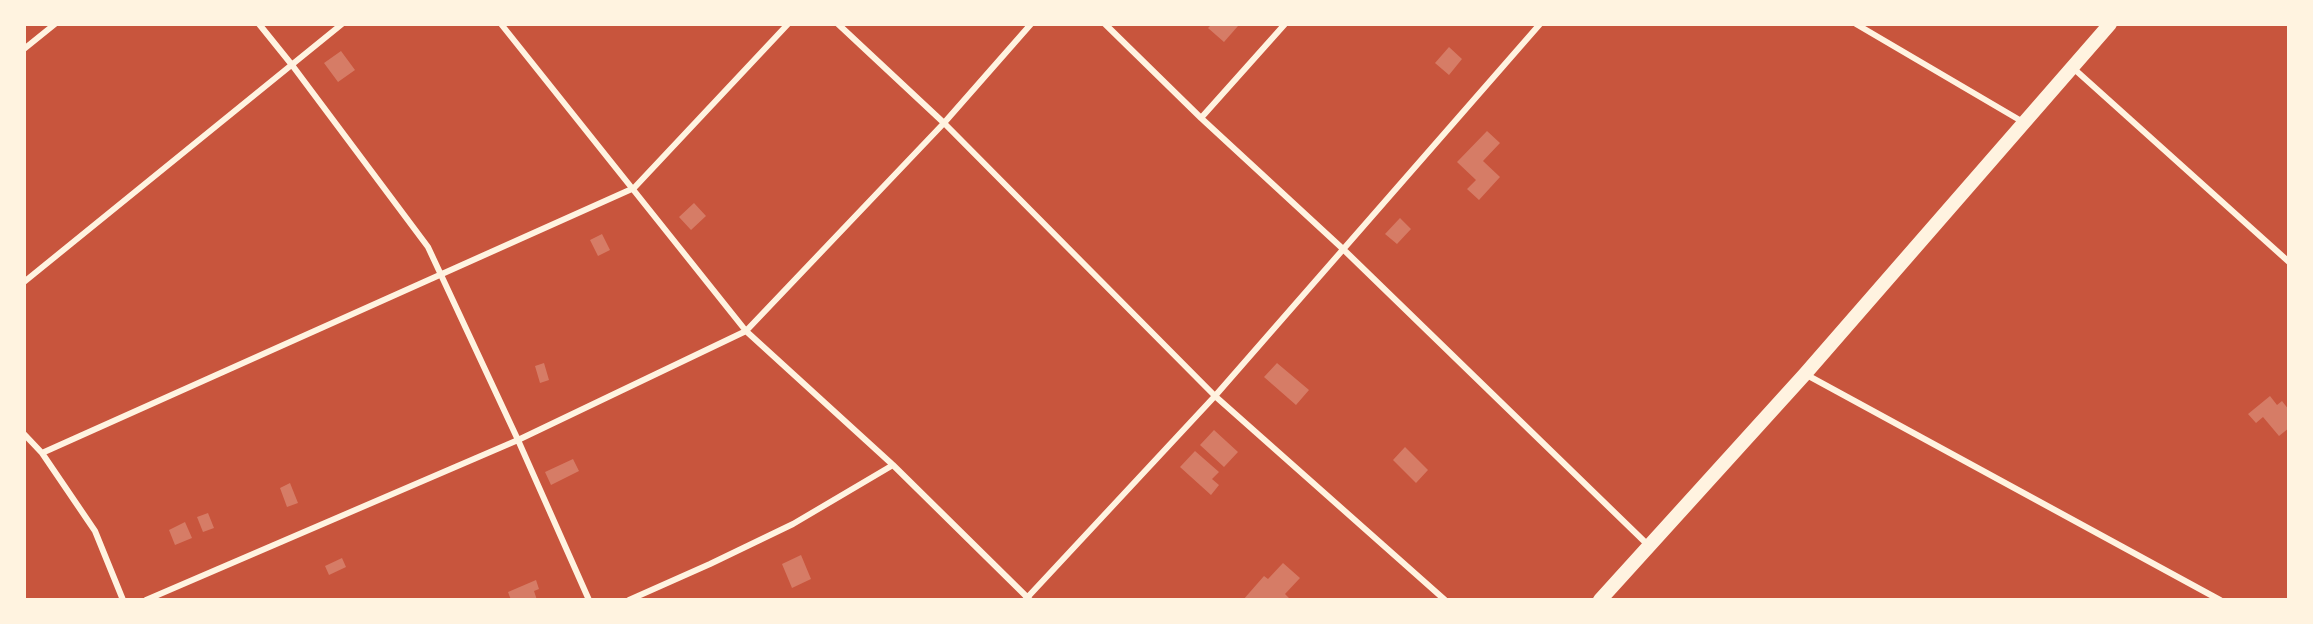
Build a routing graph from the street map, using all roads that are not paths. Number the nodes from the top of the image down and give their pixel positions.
1 (54, 24) edge
2 (259, 24) edge
3 (342, 24) edge
4 (501, 24) edge
5 (788, 24) edge
6 (838, 24) edge
7 (1031, 24) edge
8 (1105, 24) edge
9 (1285, 24) edge
10 (1540, 24) edge
11 (1856, 24) edge
12 (2110, 24) edge
13 (24, 49) edge
14 (292, 65) junction
15 (2072, 67) junction
16 (1201, 118) junction
17 (944, 123) junction
18 (2023, 123) junction
19 (634, 188) junction
20 (1343, 249) junction
21 (2289, 262) edge
22 (440, 276) junction
23 (24, 282) edge
24 (746, 331) junction
25 (1804, 374) junction
26 (1215, 396) junction
27 (24, 434) edge
28 (518, 440) junction
29 (42, 453) junction
30 (892, 465) junction
31 (1648, 545) junction
32 (1028, 599) edge
33 (123, 600) edge
34 (146, 600) edge
35 (589, 600) edge
36 (629, 600) edge
37 (1445, 600) edge
38 (1600, 600) edge
39 (2220, 600) edge

1 - 13 street
2 - 14 street
3 - 14 street
4 - 19 street
5 - 19 street
6 - 17 street
7 - 17 street
8 - 16 street
9 - 16 street
10 - 20 street
11 - 18 street
12 - 15 highway
14 - 22 street
14 - 23 street
15 - 18 highway
15 - 21 street
16 - 20 street
17 - 24 street
17 - 26 street
18 - 25 highway
19 - 22 street
19 - 24 street
20 - 26 street
20 - 31 street
22 - 28 street
22 - 29 street
24 - 28 street
24 - 30 street
25 - 31 highway
25 - 39 street
26 - 32 street
26 - 37 street
27 - 29 street
28 - 34 street
28 - 35 street
29 - 33 street
30 - 32 street
30 - 36 street
31 - 38 highway

